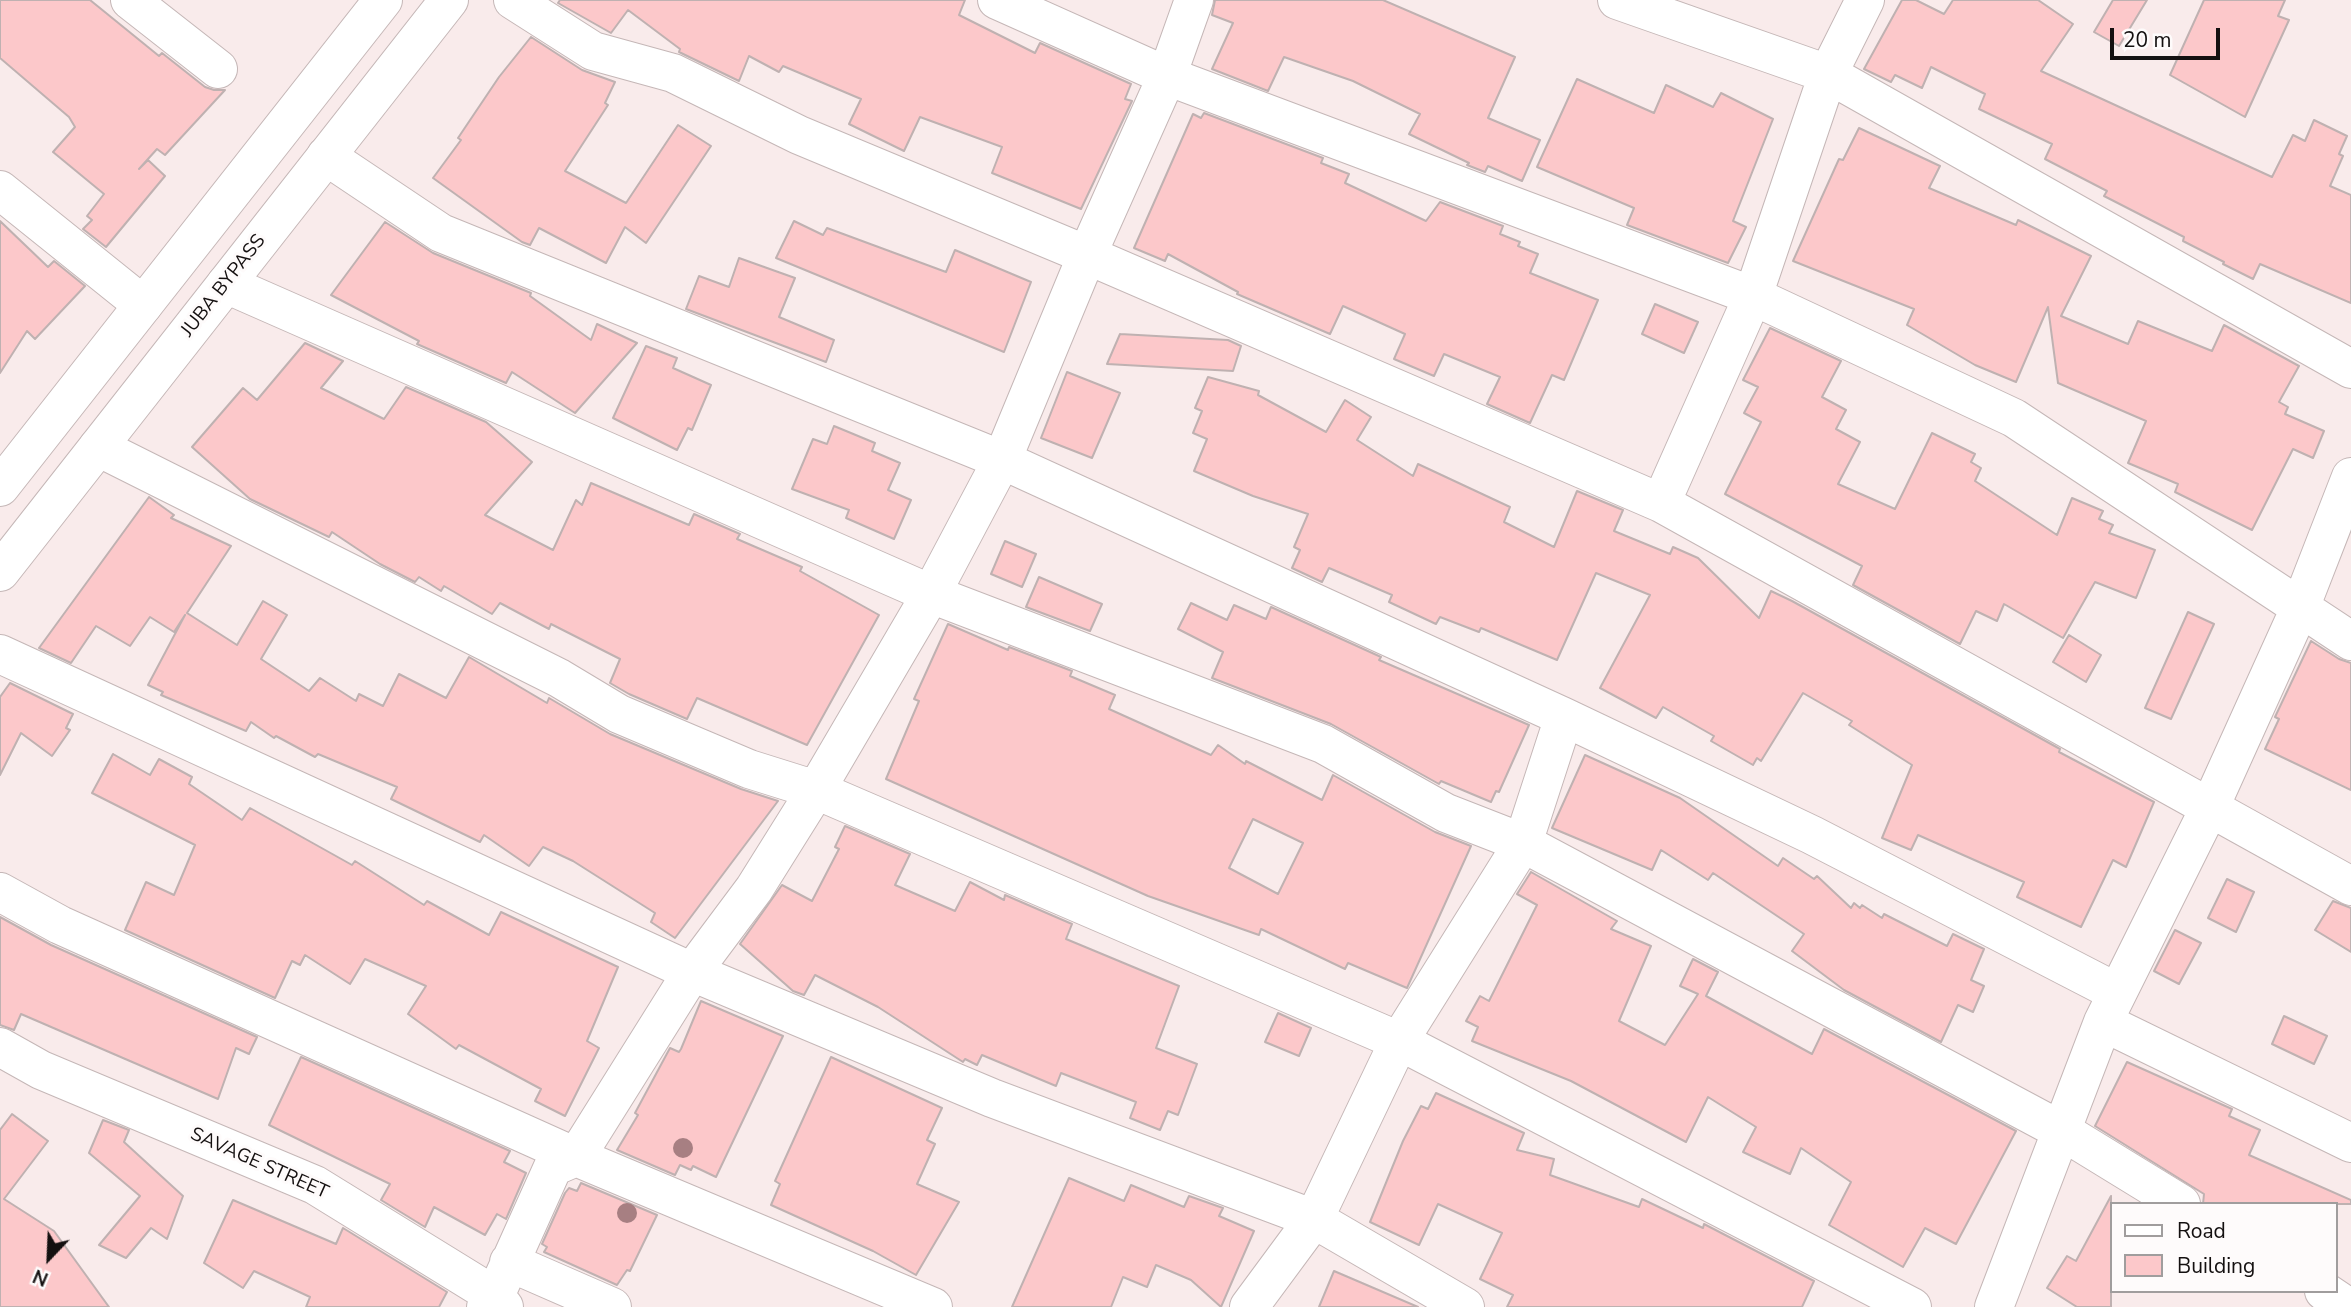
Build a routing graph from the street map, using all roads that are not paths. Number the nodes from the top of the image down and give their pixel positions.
1 (130, 0) edge
2 (383, 0) edge
3 (449, 0) edge
4 (513, 0) edge
5 (998, 0) edge
6 (1194, 0) edge
7 (1617, 0) edge
8 (1865, 0) edge
9 (218, 69) dead end
10 (1828, 74) junction
11 (1167, 76) junction
12 (326, 156) junction
13 (0, 190) edge
14 (1087, 255) junction
15 (226, 284) junction
16 (1753, 296) junction
17 (143, 305) junction
18 (2351, 369) edge
19 (98, 447) junction
20 (1002, 460) junction
21 (4, 474) edge
22 (2351, 477) edge
23 (1661, 503) junction
24 (0, 572) edge
25 (931, 594) junction
26 (2300, 608) junction
27 (2351, 641) edge
28 (0, 654) edge
29 (1564, 717) junction
30 (816, 790) junction
31 (2210, 807) junction
32 (1523, 844) junction
33 (2351, 886) edge
34 (0, 892) edge
35 (692, 972) junction
36 (2110, 1007) junction
37 (1399, 1041) junction
38 (0, 1047) edge
39 (2062, 1131) junction
40 (2351, 1143) edge
41 (576, 1157) junction
42 (2178, 1202) edge
43 (1314, 1219) junction
44 (498, 1293) edge
45 (2327, 1293) edge
46 (612, 1307) edge
47 (933, 1307) edge
48 (1249, 1307) edge
49 (1465, 1307) edge
50 (1912, 1307) edge
51 (1994, 1307) edge
52 (2348, 1307) edge

1 - 9 street
2 - 17 street
3 - 12 street, JUBA BYPASS
4 - 14 street
5 - 11 street
6 - 11 street
7 - 10 street
8 - 10 street
10 - 16 street
10 - 18 street
11 - 14 street
11 - 16 street
12 - 15 street, JUBA BYPASS
12 - 20 street
13 - 17 street
14 - 20 street
14 - 23 street
15 - 19 street, JUBA BYPASS
15 - 25 street
16 - 23 street
16 - 26 street
17 - 21 street
19 - 24 street, JUBA BYPASS
19 - 30 street
20 - 25 street
20 - 29 street
22 - 26 street
23 - 31 street
25 - 30 street
25 - 32 street
26 - 27 street
26 - 31 street
28 - 35 street
29 - 32 street
29 - 36 street
30 - 35 street
30 - 37 street
31 - 33 street
31 - 36 street
32 - 37 street
32 - 39 street
34 - 41 street
35 - 41 street
35 - 43 street
36 - 39 street
36 - 40 street
37 - 43 street
37 - 50 street
38 - 44 street, SAVAGE STREET
39 - 42 street
39 - 51 street
41 - 44 street
41 - 47 street
43 - 48 street
43 - 49 street
44 - 46 street, SAVAGE STREET
45 - 52 street

